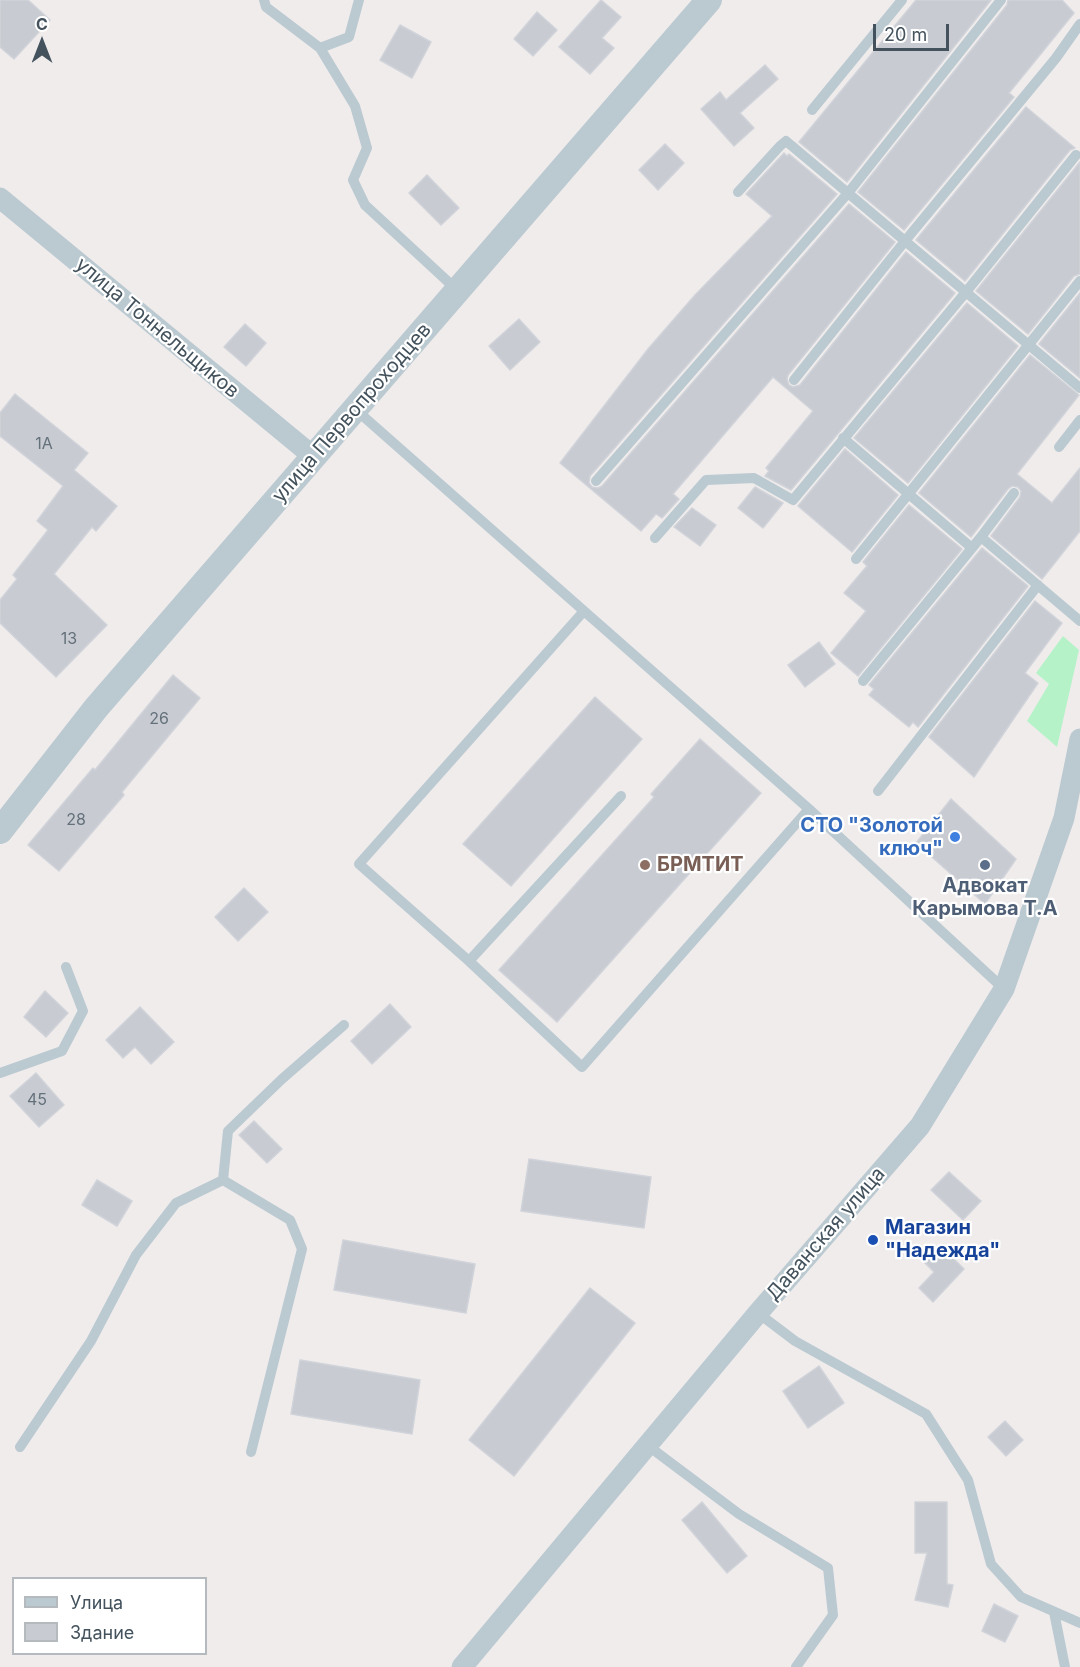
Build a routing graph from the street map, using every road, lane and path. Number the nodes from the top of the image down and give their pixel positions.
1 (264, 0) edge
2 (347, 0) edge
3 (709, 0) edge
4 (902, 0) edge
5 (1001, 0) edge
6 (358, 5) edge
7 (1080, 24) edge
8 (320, 48) junction
9 (812, 110) dead end
10 (1076, 154) dead end
11 (738, 192) dead end
12 (848, 193) junction
13 (0, 198) edge
14 (905, 241) junction
15 (1080, 281) edge
16 (458, 291) junction
17 (966, 292) junction
18 (1029, 345) junction
19 (794, 380) dead end
20 (1080, 388) edge
21 (355, 409) junction
22 (1080, 420) edge
23 (843, 438) junction
24 (1059, 447) dead end
25 (314, 457) junction
26 (596, 481) dead end
27 (909, 493) junction
28 (1014, 493) dead end
29 (981, 537) junction
30 (656, 538) dead end
31 (972, 548) junction
32 (856, 559) dead end
33 (1038, 585) junction
34 (584, 611) junction
35 (1080, 621) edge
36 (863, 681) dead end
37 (1080, 739) edge
38 (878, 791) dead end
39 (621, 796) dead end
40 (809, 809) junction
41 (0, 831) edge
42 (469, 961) junction
43 (66, 967) dead end
44 (1004, 989) junction
45 (344, 1026) dead end
46 (0, 1073) edge
47 (223, 1180) junction
48 (758, 1313) junction
49 (647, 1445) junction
50 (20, 1447) dead end
51 (251, 1452) dead end
52 (1054, 1612) junction
53 (1080, 1623) edge
54 (462, 1667) edge
55 (796, 1667) edge
56 (1065, 1667) edge

1 - 8 lane
2 - 6 lane
3 - 16 street, улица Первопроходцев
4 - 9 lane
5 - 12 lane
6 - 8 lane
7 - 14 lane
8 - 16 lane
10 - 17 lane
11 - 12 lane
12 - 14 lane
12 - 26 lane
13 - 25 street, улица Тоннельщиков
14 - 17 lane
14 - 19 lane
15 - 18 lane
16 - 21 street, улица Первопроходцев
17 - 18 lane
17 - 23 lane
18 - 20 lane
18 - 27 lane
21 - 25 street, улица Первопроходцев
21 - 34 lane
22 - 24 lane
23 - 27 lane
23 - 30 lane
25 - 41 street, улица Первопроходцев
27 - 31 lane
27 - 32 lane
28 - 29 lane
29 - 31 lane
29 - 33 lane
31 - 36 lane
33 - 35 lane
33 - 38 lane
34 - 40 lane
34 - 42 lane
37 - 44 street, Даванская улица
39 - 42 lane
40 - 42 lane
40 - 44 lane
43 - 46 lane
44 - 48 street, Даванская улица
45 - 47 lane
47 - 50 lane
47 - 51 lane
48 - 49 street, Даванская улица
48 - 52 lane
49 - 54 street, Даванская улица
49 - 55 lane
52 - 53 lane
52 - 56 lane

